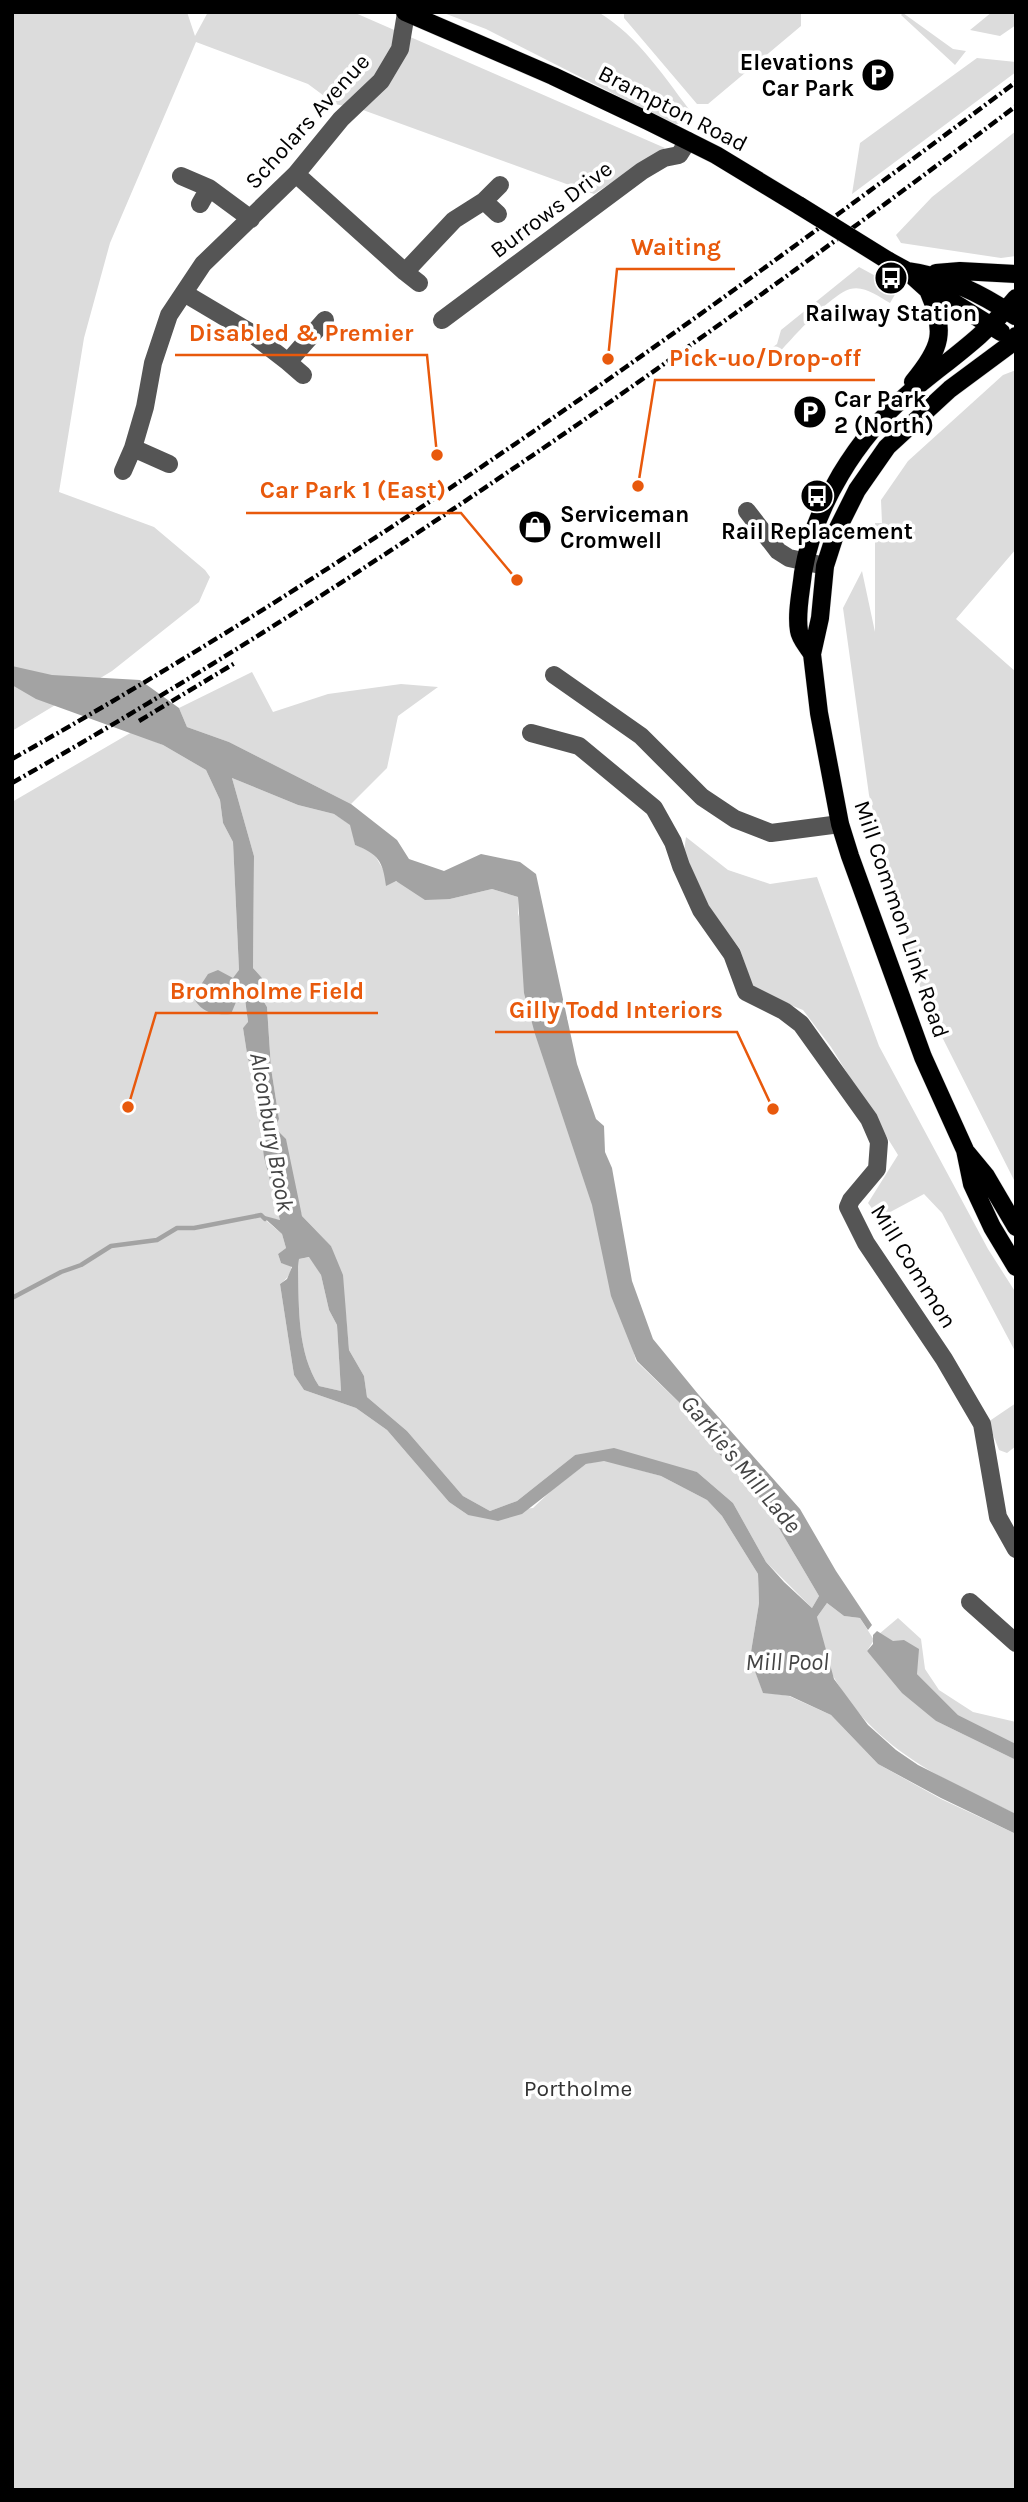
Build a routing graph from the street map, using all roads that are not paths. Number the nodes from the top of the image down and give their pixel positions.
1 (405, 13) edge
2 (688, 141) junction
3 (296, 174) junction
4 (181, 176) dead end
5 (500, 185) dead end
6 (209, 188) junction
7 (484, 201) junction
8 (200, 204) dead end
9 (498, 215) dead end
10 (251, 219) junction
11 (1016, 274) edge
12 (928, 282) junction
13 (184, 293) junction
14 (1012, 308) edge
15 (326, 320) dead end
16 (442, 320) dead end
17 (992, 326) junction
18 (1015, 339) edge
19 (288, 362) junction
20 (303, 375) dead end
21 (909, 393) junction
22 (133, 448) junction
23 (169, 464) dead end
24 (123, 471) dead end
25 (747, 511) dead end
26 (805, 561) junction
27 (825, 566) junction
28 (812, 654) junction
29 (554, 675) dead end
30 (531, 733) dead end
31 (840, 824) junction
32 (965, 1150) junction
33 (1016, 1227) edge
34 (1016, 1267) edge
35 (1016, 1549) edge
36 (970, 1602) dead end
37 (1016, 1643) edge

1 - 2 main road, Brampton Road
1 - 3 street, Scholars Avenue
2 - 12 main road, Brampton Road, bridge
2 - 16 street, Burrows Drive
3 - 7 street
3 - 10 street, Scholars Avenue
4 - 6 street, Scholars Avenue
5 - 7 street
6 - 8 street
6 - 10 street, Scholars Avenue
7 - 9 street
10 - 13 street, Scholars Avenue
11 - 12 main road
12 - 14 main road, Brampton Road
12 - 17 main road, Brampton Road
12 - 21 main road
13 - 19 street
13 - 22 street, Scholars Avenue
14 - 17 main road, Mill Common Link Road
15 - 19 street
17 - 18 main road, Brampton Road
17 - 21 main road, Mill Common Link Road
18 - 27 main road, Mill Common Link Road
19 - 20 street
21 - 26 main road, Mill Common Link Road
22 - 23 street
22 - 24 street, Scholars Avenue
25 - 26 street
26 - 27 street
26 - 28 main road, Mill Common Link Road
27 - 28 main road, Mill Common Link Road
28 - 31 main road, Mill Common Link Road
29 - 31 street
30 - 35 street, Mill Common
31 - 32 main road, Mill Common Link Road
32 - 33 main road, Mill Common Link Road
32 - 34 main road, Mill Common Link Road
36 - 37 street

